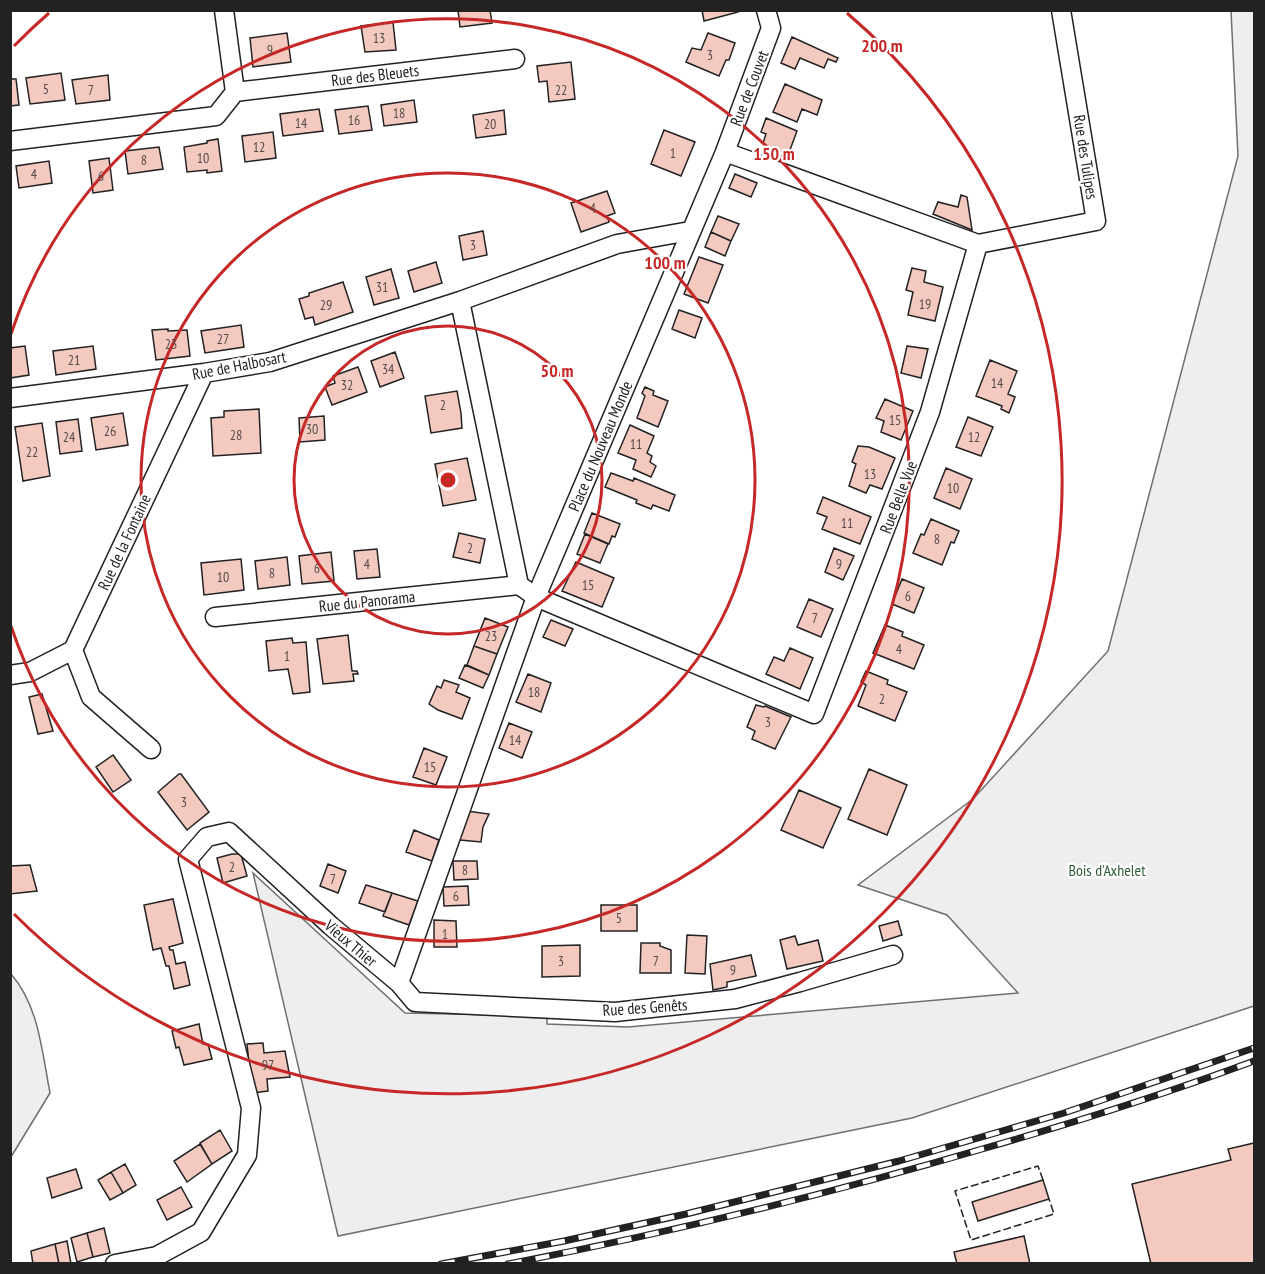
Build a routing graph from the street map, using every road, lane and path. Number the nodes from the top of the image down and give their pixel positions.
1 (224, 10) edge
2 (766, 10) edge
3 (1061, 10) edge
4 (515, 59) dead end
5 (235, 92) junction
6 (10, 141) edge
7 (725, 152) junction
8 (690, 231) junction
9 (978, 244) junction
10 (460, 301) junction
11 (204, 373) junction
12 (10, 398) edge
13 (519, 585) junction
14 (536, 597) junction
15 (215, 617) dead end
16 (73, 650) junction
17 (10, 675) edge
18 (151, 749) dead end
19 (893, 955) dead end
20 (399, 983) junction
21 (115, 1263) edge

1 - 5 street
2 - 7 street, Rue de Couvet
3 - 9 street, Rue des Tulipes
4 - 5 street, Rue des Bleuets
5 - 6 street
7 - 8 street, Rue de Couvet
7 - 9 street
8 - 10 street
8 - 14 street, Place du Nouveau Monde
9 - 14 street, Rue Belle Vue
10 - 11 street, Rue de Halbosart
10 - 13 street
11 - 12 street, Rue de Halbosart
11 - 16 street, Rue de la Fontaine
13 - 14 street
13 - 15 street, Rue du Panorama
14 - 20 street
16 - 17 street
16 - 18 street
19 - 20 street, Rue des Genêts
20 - 21 street, Vieux Thier

